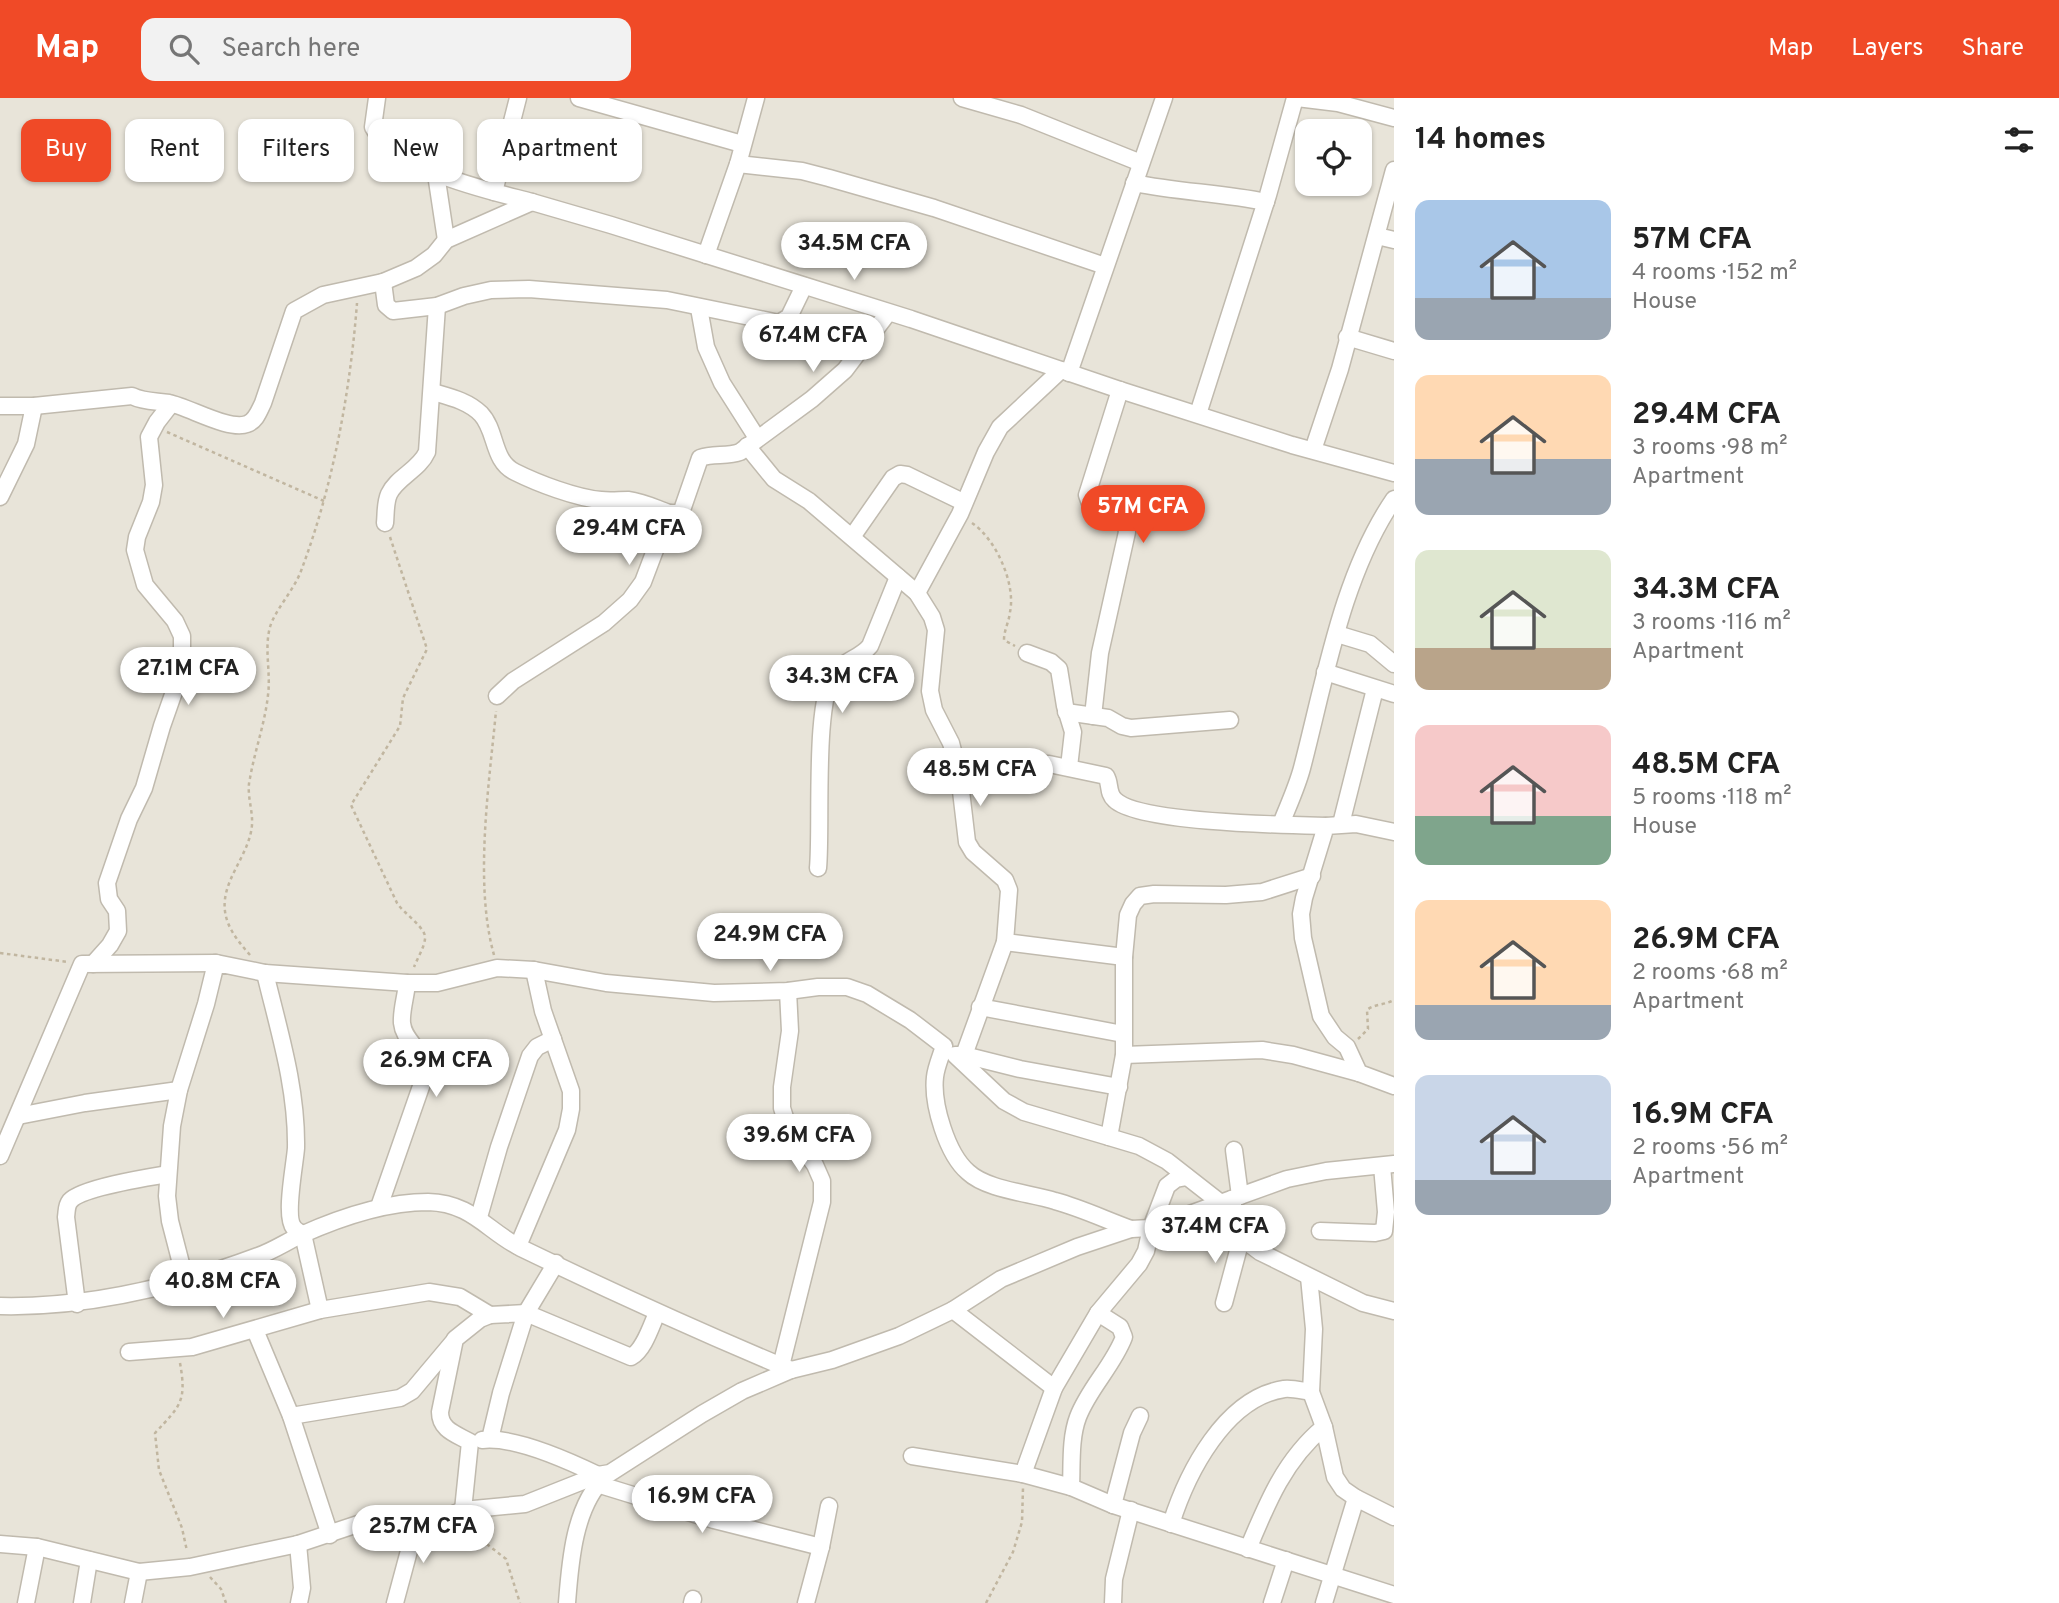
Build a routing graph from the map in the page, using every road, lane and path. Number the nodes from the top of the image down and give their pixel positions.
1 (518, 98) edge
2 (579, 98) edge
3 (756, 98) edge
4 (962, 98) edge
5 (1164, 98) edge
6 (1296, 98) edge
7 (373, 100) edge
8 (1394, 118) edge
9 (372, 119) edge
10 (742, 144) junction
11 (1141, 163) junction
12 (738, 164) junction
13 (1394, 170) edge
14 (437, 182) edge
15 (462, 182) edge
16 (1134, 183) junction
17 (494, 192) junction
18 (532, 202) junction
19 (1266, 202) junction
20 (1377, 236) junction
21 (446, 240) junction
22 (1394, 240) edge
23 (706, 255) junction
24 (1105, 266) junction
25 (383, 282) junction
26 (804, 286) junction
27 (359, 289) junction
28 (438, 306) junction
29 (699, 308) junction
30 (888, 313) junction
31 (1347, 337) junction
32 (1394, 351) edge
33 (1065, 371) junction
34 (1120, 390) junction
35 (433, 392) junction
36 (172, 404) junction
37 (0, 406) edge
38 (34, 406) junction
39 (1198, 414) junction
40 (155, 427) junction
41 (752, 442) junction
42 (1313, 450) junction
43 (1394, 473) edge
44 (0, 497) edge
45 (1394, 499) edge
46 (324, 501) junction
47 (962, 508) junction
48 (669, 513) junction
49 (385, 523) joint
50 (852, 537) junction
51 (898, 577) junction
52 (917, 593) junction
53 (1337, 634) junction
54 (1027, 653) joint
55 (1394, 664) edge
56 (1325, 672) junction
57 (1374, 689) junction
58 (1394, 694) edge
59 (497, 696) joint
60 (1066, 712) junction
61 (1093, 716) junction
62 (1230, 720) dead end
63 (1069, 767) junction
64 (958, 774) junction
65 (1281, 824) junction
66 (1334, 825) junction
67 (1394, 832) edge
68 (818, 868) dead end
69 (1312, 876) junction
70 (1004, 942) junction
71 (0, 953) edge
72 (1124, 957) junction
73 (216, 963) junction
74 (88, 964) junction
75 (497, 968) junction
76 (534, 970) junction
77 (265, 973) junction
78 (407, 983) junction
79 (788, 991) junction
80 (1394, 1000) edge
81 (980, 1007) junction
82 (1124, 1034) junction
83 (553, 1039) junction
84 (1347, 1047) junction
85 (954, 1052) junction
86 (1124, 1055) junction
87 (1359, 1073) junction
88 (1394, 1086) edge
89 (1119, 1087) junction
90 (179, 1090) junction
91 (18, 1115) junction
92 (1109, 1137) junction
93 (1234, 1150) dead end
94 (0, 1156) edge
95 (1388, 1165) edge
96 (168, 1174) junction
97 (1187, 1177) junction
98 (1231, 1199) junction
99 (379, 1207) junction
100 (479, 1217) junction
101 (1151, 1228) junction
102 (1131, 1229) junction
103 (1320, 1231) dead end
104 (303, 1234) junction
105 (1242, 1236) junction
106 (518, 1246) junction
107 (556, 1263) junction
108 (1309, 1277) junction
109 (185, 1279) junction
110 (1224, 1303) dead end
111 (77, 1304) junction
112 (0, 1306) edge
113 (320, 1310) junction
114 (953, 1310) junction
115 (1394, 1311) edge
116 (526, 1313) junction
117 (657, 1313) junction
118 (1098, 1313) junction
119 (490, 1315) junction
120 (255, 1330) junction
121 (455, 1339) junction
122 (177, 1350) junction
123 (128, 1352) dead end
124 (786, 1368) junction
125 (1054, 1388) junction
126 (1311, 1392) junction
127 (291, 1416) junction
128 (1140, 1416) dead end
129 (1324, 1427) junction
130 (490, 1439) junction
131 (470, 1441) junction
132 (912, 1456) dead end
133 (1023, 1474) junction
134 (602, 1477) junction
135 (1071, 1488) junction
136 (1356, 1498) junction
137 (1113, 1505) junction
138 (829, 1506) dead end
139 (463, 1510) junction
140 (1131, 1510) junction
141 (1394, 1517) edge
142 (416, 1521) junction
143 (1171, 1524) junction
144 (330, 1535) junction
145 (0, 1544) edge
146 (298, 1544) junction
147 (821, 1547) junction
148 (37, 1548) junction
149 (1248, 1549) junction
150 (89, 1560) junction
151 (1286, 1560) junction
152 (190, 1567) junction
153 (139, 1572) junction
154 (1331, 1576) junction
155 (1386, 1597) edge
156 (26, 1603) edge
157 (82, 1603) edge
158 (133, 1603) edge
159 (226, 1603) edge
160 (299, 1603) edge
161 (395, 1603) edge
162 (520, 1603) edge
163 (567, 1603) edge
164 (806, 1603) edge
165 (986, 1603) edge
166 (1113, 1603) edge
167 (1272, 1603) edge
168 (1324, 1603) edge

1 - 17 street
2 - 10 street
3 - 10 street
4 - 11 street
5 - 11 street
6 - 8 street
6 - 19 street
7 - 9 street
10 - 12 street
11 - 16 street
12 - 23 street
12 - 24 street
13 - 20 street
14 - 21 street
15 - 17 street
16 - 19 street
16 - 24 street
17 - 18 street
18 - 21 street
18 - 23 street
19 - 39 street
20 - 22 street
20 - 31 street
21 - 25 street
23 - 26 street
24 - 33 street
25 - 27 street
25 - 28 street
26 - 29 street
26 - 30 street
27 - 36 street
27 - 46 path
28 - 29 street
28 - 35 street
29 - 41 street
30 - 33 street
30 - 41 street
31 - 32 street
31 - 42 street
33 - 34 street
33 - 47 street
34 - 39 street
34 - 61 street
35 - 48 street
35 - 49 street
36 - 38 street
36 - 40 street
37 - 38 street
38 - 44 street
39 - 42 street
40 - 46 path
40 - 74 street
41 - 48 street
41 - 50 street
42 - 43 street
45 - 53 street
46 - 77 path
47 - 50 street
47 - 52 street
47 - 54 path
48 - 59 street
49 - 78 path
50 - 51 street
51 - 52 street
51 - 68 street
52 - 64 street
53 - 55 street
53 - 56 street
54 - 60 street
56 - 57 street
56 - 65 street
57 - 58 street
57 - 66 street
59 - 75 path
60 - 61 street
60 - 63 street
61 - 62 street
63 - 64 street
63 - 65 street
64 - 70 street
65 - 66 street
66 - 67 street
66 - 69 street
69 - 72 street
69 - 84 street
70 - 72 street
70 - 81 street
71 - 74 path
72 - 82 street
73 - 74 street
73 - 77 street
73 - 90 street
74 - 91 street
75 - 76 street
75 - 78 street
76 - 79 street
76 - 83 street
77 - 78 street
77 - 104 street
78 - 99 street
79 - 85 street
79 - 124 street
80 - 84 path
81 - 82 street
81 - 85 street
82 - 86 street
83 - 100 street
83 - 106 street
84 - 87 street
85 - 89 street
85 - 92 street
85 - 102 street
86 - 87 street
86 - 89 street
87 - 88 street
89 - 92 street
90 - 91 street
90 - 96 street
91 - 94 street
92 - 97 street
93 - 98 street
95 - 98 street
95 - 103 street
96 - 109 street
96 - 111 street
97 - 98 street
97 - 101 street
98 - 101 street
98 - 105 street
99 - 100 street
99 - 104 street
100 - 106 street
101 - 102 street
101 - 118 street
102 - 114 street
104 - 109 street
104 - 113 street
105 - 108 street
105 - 110 street
106 - 107 street
107 - 116 street
107 - 117 street
108 - 115 street
108 - 126 street
109 - 111 street
111 - 112 street
113 - 119 street
113 - 120 street
114 - 124 street
114 - 125 street
116 - 117 street
116 - 119 street
116 - 130 street
117 - 124 street
118 - 125 street
118 - 135 street
119 - 121 street
120 - 122 street
120 - 127 street
121 - 127 street
121 - 131 street
122 - 123 street
122 - 152 path
124 - 134 street
125 - 133 street
126 - 129 street
126 - 143 street
127 - 144 street
128 - 137 street
129 - 136 street
129 - 149 street
130 - 131 street
130 - 134 street
131 - 139 street
132 - 133 street
133 - 135 street
133 - 165 path
134 - 139 street
134 - 147 street
134 - 163 street
135 - 137 street
136 - 141 street
136 - 154 street
137 - 140 street
138 - 147 street
139 - 142 street
139 - 162 path
140 - 143 street
140 - 166 street
142 - 144 street
142 - 161 street
143 - 149 street
144 - 146 street
145 - 148 street
146 - 152 street
146 - 160 street
147 - 164 street
148 - 150 street
148 - 156 street
149 - 151 street
150 - 153 street
150 - 157 street
151 - 154 street
151 - 167 street
152 - 153 street
152 - 159 path
153 - 158 street
154 - 155 street
154 - 168 street

